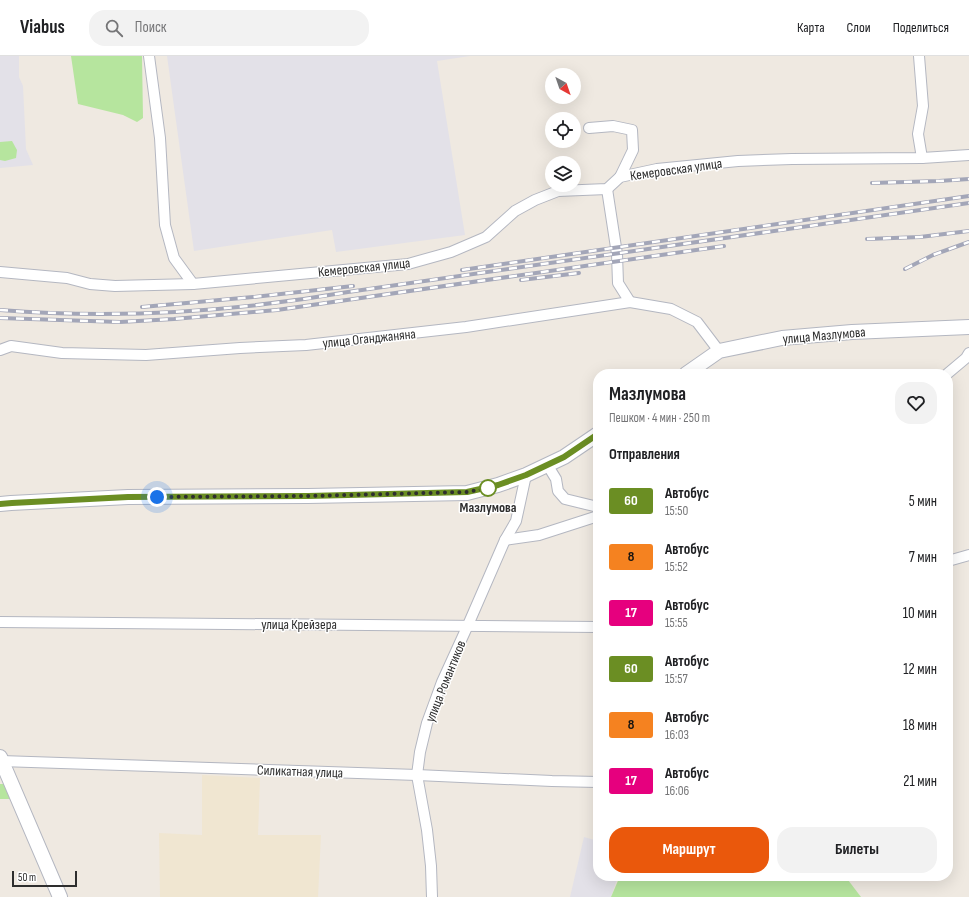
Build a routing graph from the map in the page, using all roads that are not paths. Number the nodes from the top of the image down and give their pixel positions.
1 (150, 56) edge
2 (919, 56) edge
3 (589, 128) dead end
4 (969, 155) edge
5 (922, 158) junction
6 (620, 177) junction
7 (607, 189) junction
8 (0, 272) edge
9 (193, 284) junction
10 (630, 302) junction
11 (969, 327) edge
12 (0, 350) edge
13 (719, 351) junction
14 (969, 353) edge
15 (693, 369) edge
16 (953, 369) edge
17 (593, 437) edge
18 (548, 466) junction
19 (526, 475) junction
20 (0, 504) edge
21 (593, 506) edge
22 (593, 518) edge
23 (505, 540) junction
24 (969, 555) edge
25 (953, 559) edge
26 (0, 622) edge
27 (468, 625) junction
28 (593, 627) edge
29 (0, 760) edge
30 (417, 775) junction
31 (593, 782) edge
32 (60, 897) edge
33 (432, 897) edge

1 - 9 street
2 - 5 street
3 - 6 street
4 - 5 street, Кемеровская улица
5 - 6 street, Кемеровская улица
6 - 7 street, Кемеровская улица
7 - 9 street, Кемеровская улица
7 - 10 street
8 - 9 street, Кемеровская улица
10 - 12 street, улица Оганджаняна
10 - 13 street, улица Оганджаняна
11 - 13 street, улица Мазлумова
13 - 15 street, улица Мазлумова
14 - 16 street
17 - 18 street
18 - 19 street
18 - 21 street
19 - 20 street
19 - 23 street, улица Романтиков
22 - 23 street
23 - 27 street, улица Романтиков
24 - 25 street
26 - 27 street, улица Крейзера
27 - 28 street, улица Крейзера
27 - 30 street, улица Романтиков
29 - 30 street, Силикатная улица
29 - 32 street
30 - 31 street, Силикатная улица
30 - 33 street, улица Романтиков

